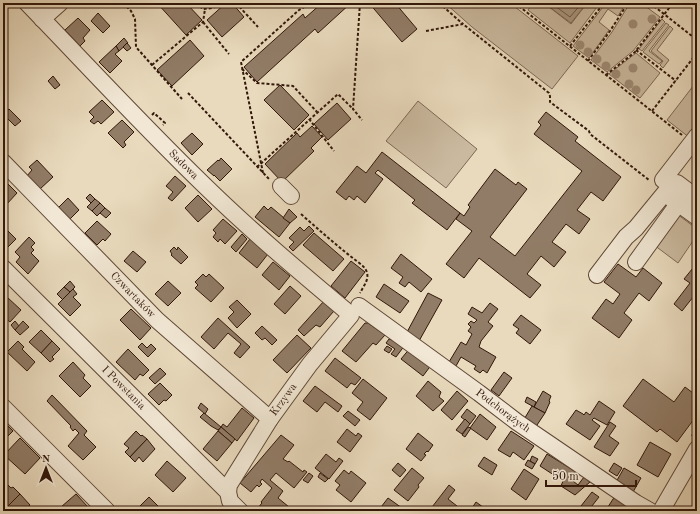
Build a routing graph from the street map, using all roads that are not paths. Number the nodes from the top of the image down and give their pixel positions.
1 (27, 3) edge
2 (60, 3) edge
3 (42, 19) junction
4 (694, 140) edge
5 (3, 162) edge
6 (660, 183) junction
7 (697, 198) edge
8 (678, 204) junction
9 (697, 217) edge
10 (636, 262) dead end
11 (3, 268) edge
12 (597, 275) dead end
13 (356, 306) junction
14 (3, 407) edge
15 (270, 420) junction
16 (697, 449) edge
17 (228, 492) junction
18 (661, 510) edge
19 (107, 511) edge
20 (240, 511) edge

1 - 3 street, Sadowa
2 - 3 street
3 - 13 street, Sadowa
4 - 6 street
5 - 15 street, Czwartaków
6 - 7 street
6 - 8 street
6 - 12 street
8 - 9 street
8 - 10 street
11 - 17 street, I Powstania
13 - 15 street, Krzywa
13 - 18 street, Podchorążych
14 - 19 street
15 - 17 street, Krzywa
16 - 18 street
17 - 20 street, I Powstania

